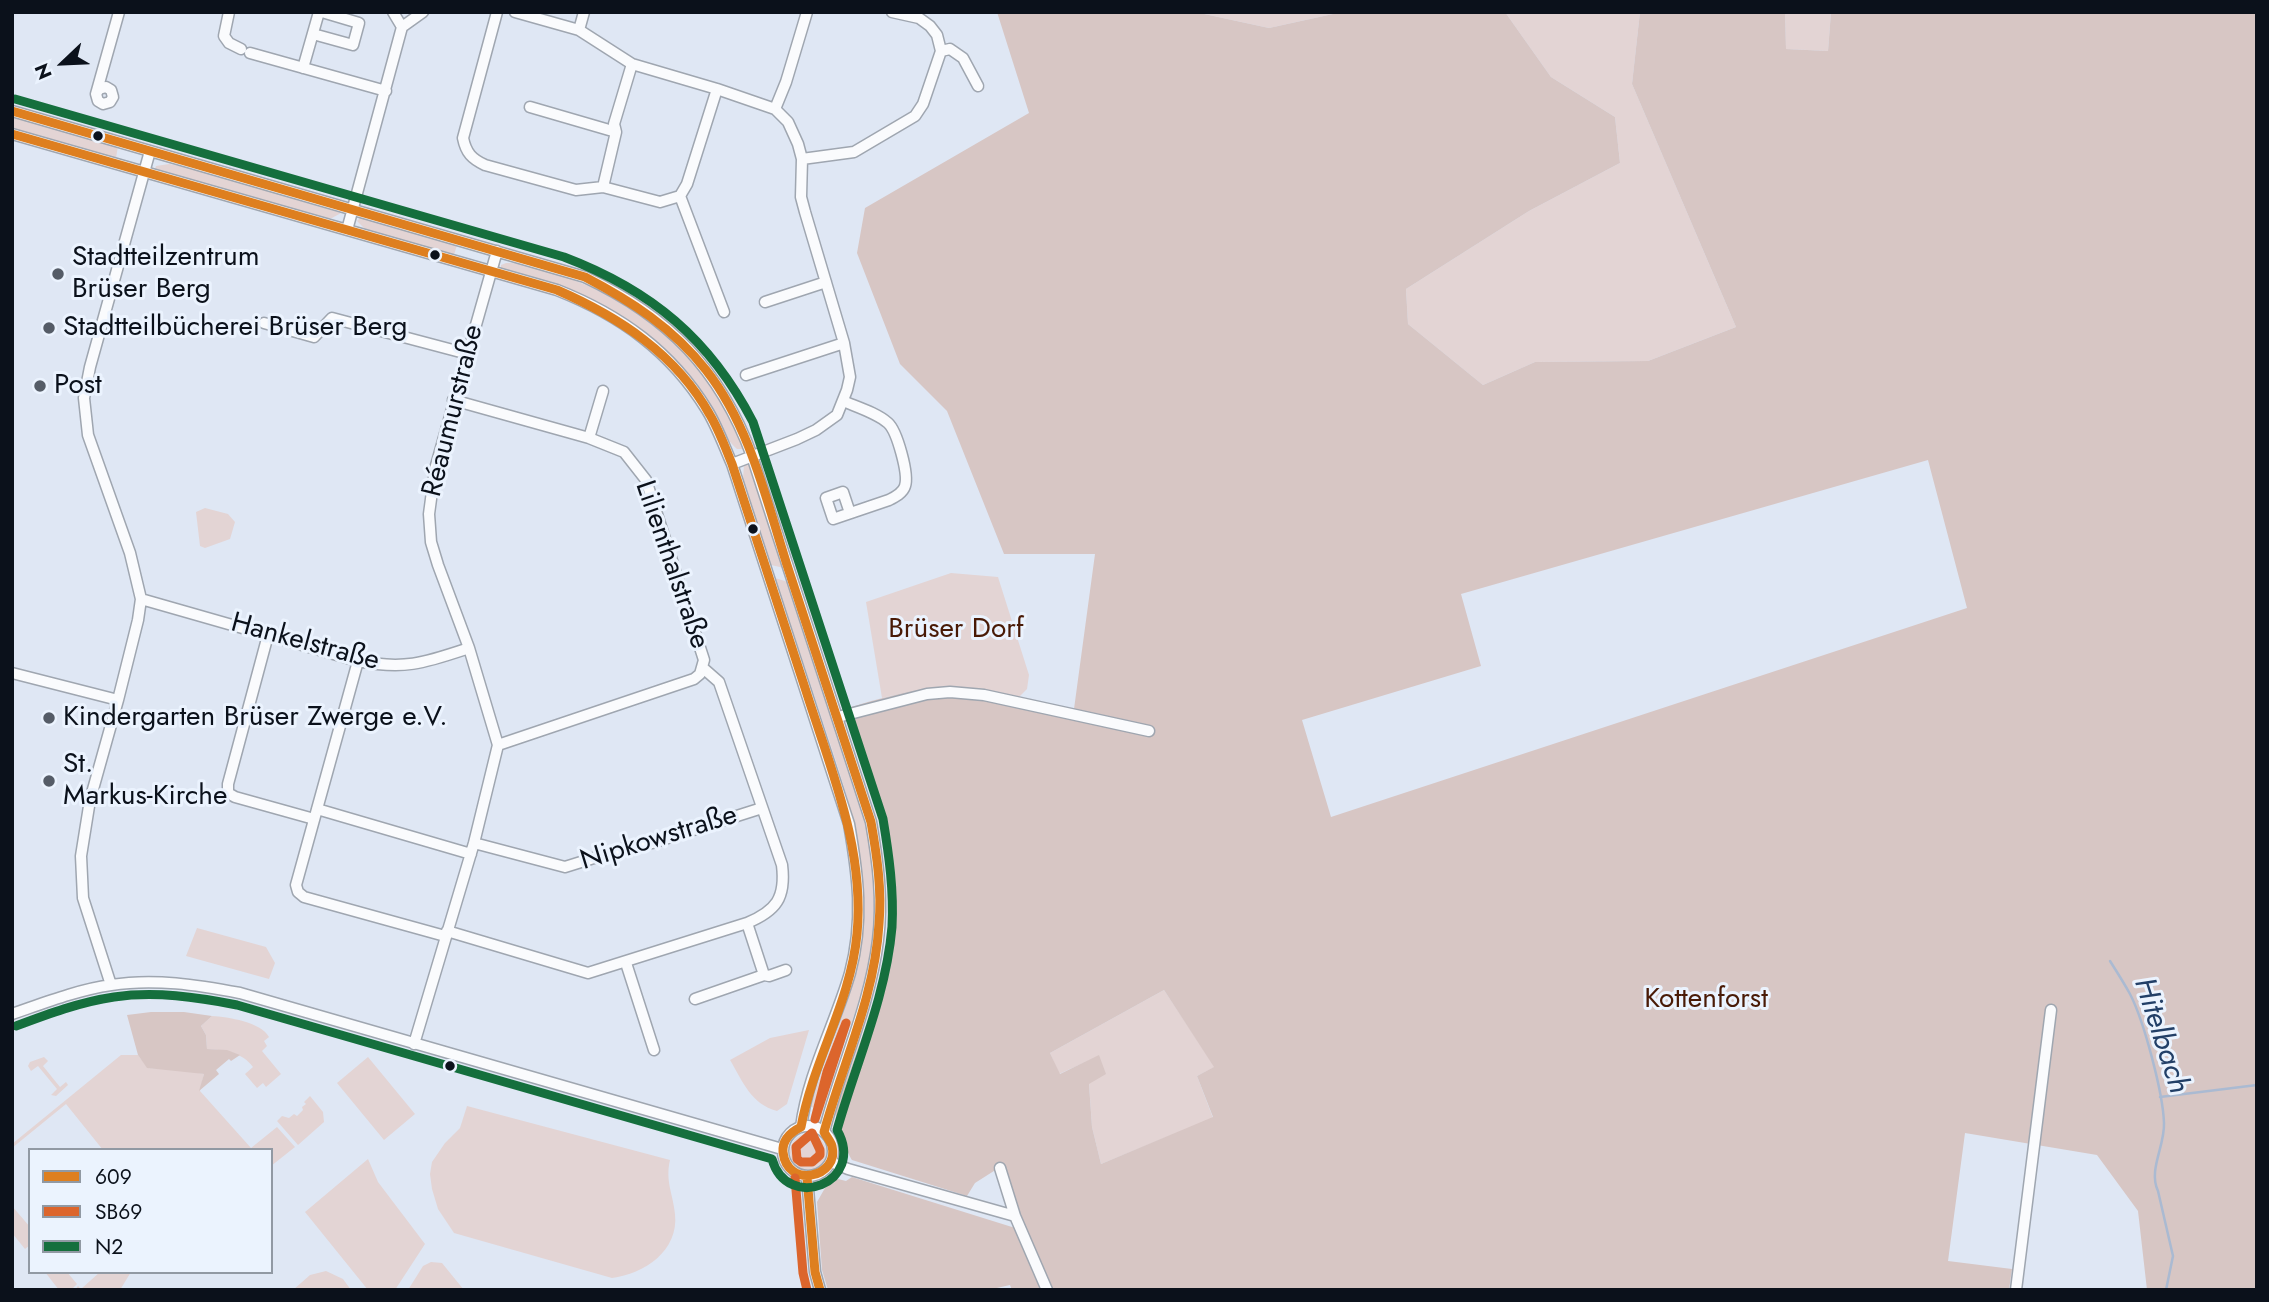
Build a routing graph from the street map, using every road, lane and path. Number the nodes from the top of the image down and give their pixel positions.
1 (118, 12) edge
2 (229, 12) edge
3 (320, 12) edge
4 (393, 12) edge
5 (422, 12) edge
6 (497, 12) edge
7 (515, 12) edge
8 (584, 12) edge
9 (807, 12) edge
10 (892, 12) edge
11 (402, 27) junction
12 (579, 30) junction
13 (313, 34) junction
14 (941, 51) junction
15 (632, 64) junction
16 (303, 68) junction
17 (978, 86) dead end
18 (717, 89) junction
19 (386, 92) junction
20 (96, 94) dead end
21 (530, 107) dead end
22 (775, 109) junction
23 (12, 111) edge
24 (616, 132) junction
25 (12, 134) edge
26 (150, 151) junction
27 (802, 159) junction
28 (145, 172) junction
29 (603, 187) junction
30 (680, 195) junction
31 (353, 209) junction
32 (347, 230) junction
33 (497, 251) junction
34 (491, 271) junction
35 (825, 282) junction
36 (765, 302) dead end
37 (724, 312) dead end
38 (264, 323) dead end
39 (844, 343) junction
40 (468, 354) junction
41 (746, 375) dead end
42 (603, 391) dead end
43 (453, 400) junction
44 (843, 401) junction
45 (589, 438) junction
46 (752, 456) junction
47 (732, 464) junction
48 (850, 513) dead end
49 (141, 599) junction
50 (268, 635) junction
51 (469, 648) junction
52 (358, 661) junction
53 (703, 668) junction
54 (12, 673) edge
55 (118, 700) junction
56 (838, 717) junction
57 (1149, 731) dead end
58 (498, 745) junction
59 (762, 808) junction
60 (316, 814) junction
61 (473, 848) junction
62 (747, 923) junction
63 (446, 934) junction
64 (626, 963) junction
65 (786, 970) dead end
66 (764, 975) junction
67 (111, 985) junction
68 (695, 999) dead end
69 (2051, 1010) dead end
70 (12, 1014) edge
71 (414, 1044) junction
72 (653, 1050) dead end
73 (801, 1127) junction
74 (824, 1132) junction
75 (782, 1149) junction
76 (831, 1162) junction
77 (1000, 1168) dead end
78 (807, 1177) junction
79 (1015, 1216) junction
80 (820, 1290) edge
81 (1047, 1290) edge
82 (2016, 1290) edge

1 - 20 street
2 - 16 street
3 - 13 street
3 - 13 street
4 - 11 street
5 - 11 street
6 - 29 street
7 - 12 street
8 - 12 street
9 - 22 street
10 - 14 street
11 - 19 street
12 - 15 street
13 - 16 street
14 - 17 street
14 - 27 street
15 - 18 street
15 - 24 street
16 - 19 street
18 - 22 street
18 - 30 street
19 - 31 street
21 - 24 street
22 - 27 street
23 - 26 street
24 - 29 street
25 - 28 street
26 - 28 street
26 - 31 street
27 - 35 street
28 - 32 street
28 - 49 street
29 - 30 street
30 - 37 street
31 - 32 street
31 - 33 street
32 - 34 street
33 - 34 street, Réaumurstraße
33 - 46 street
34 - 40 street, Réaumurstraße
34 - 47 street
35 - 36 street
35 - 39 street
38 - 40 street
39 - 41 street
39 - 44 street
40 - 43 street, Réaumurstraße
42 - 45 street
43 - 45 street, Lilienthalstraße
43 - 51 street, Réaumurstraße
44 - 46 street
44 - 48 street
45 - 53 street, Lilienthalstraße
46 - 47 street
46 - 56 street
47 - 73 street
49 - 50 street, Hankelstraße
49 - 55 street
50 - 52 street, Hankelstraße
50 - 60 street
51 - 52 street, Hankelstraße
51 - 58 street, Réaumurstraße
52 - 60 street
53 - 58 street, Lilienthalstraße
53 - 59 street
54 - 55 street
55 - 67 street
56 - 57 street
56 - 74 street
58 - 61 street
59 - 61 street, Nipkowstraße
59 - 62 street
60 - 61 street
60 - 63 street
61 - 63 street
62 - 64 street
62 - 66 street
63 - 64 street
63 - 71 street
64 - 72 street
65 - 66 street
66 - 68 street
67 - 70 street
67 - 71 street
69 - 82 street
71 - 75 street
73 - 74 street
73 - 75 street
74 - 76 street
75 - 78 street
76 - 78 street
76 - 79 street
77 - 79 street
78 - 80 street
79 - 81 street

